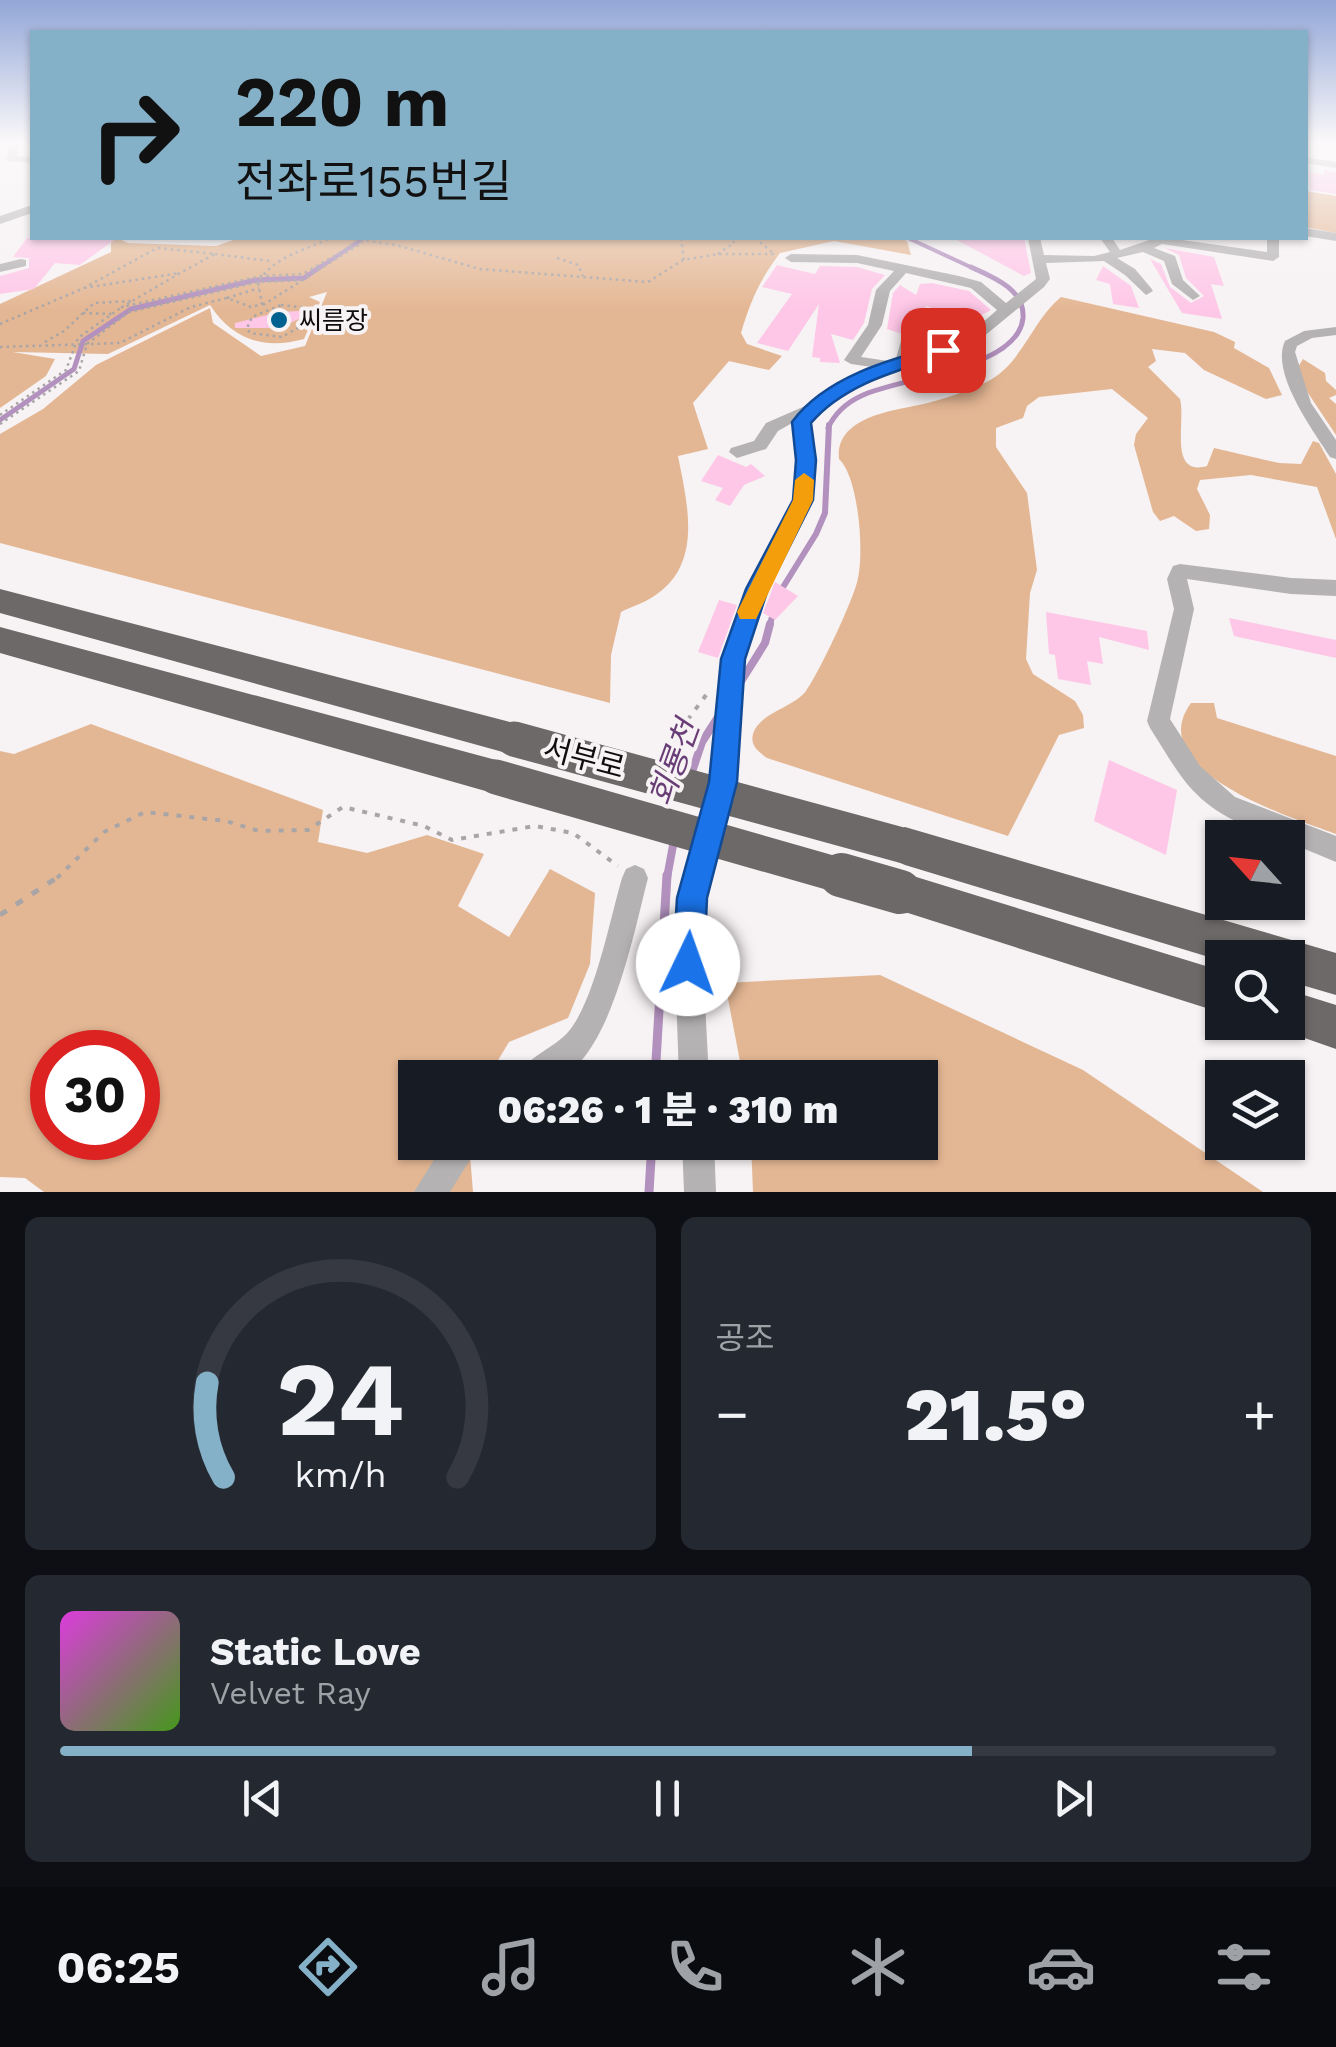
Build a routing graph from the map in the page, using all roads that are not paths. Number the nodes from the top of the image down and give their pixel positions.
1 (30, 209) edge
2 (0, 220) edge
3 (1308, 232) edge
4 (1336, 237) edge
5 (1035, 240) edge
6 (1107, 240) edge
7 (1160, 240) edge
8 (1160, 240) edge
9 (1274, 240) edge
10 (1144, 248) junction
11 (1113, 256) junction
12 (791, 258) road end
13 (1040, 259) junction
14 (21, 264) dead end
15 (0, 268) edge
16 (903, 269) junction
17 (1146, 291) dead end
18 (1194, 296) dead end
19 (1006, 310) junction
20 (933, 312) dead end
21 (1336, 331) edge
22 (901, 366) junction
23 (817, 404) junction
24 (737, 452) dead end
25 (1336, 453) edge
26 (1336, 588) edge
27 (0, 601) edge
28 (0, 640) edge
29 (1336, 849) edge
30 (635, 878) road end
31 (1223, 940) edge
32 (1305, 964) edge
33 (1336, 974) edge
34 (1205, 987) edge
35 (1305, 1017) edge
36 (1336, 1027) edge
37 (556, 1060) edge
38 (693, 1060) edge
39 (452, 1160) edge
40 (699, 1160) edge
41 (430, 1192) edge
42 (700, 1192) edge

1 - 2 street
3 - 4 street
5 - 13 street
6 - 11 street
7 - 10 street
8 - 9 street
10 - 11 street
10 - 18 street
11 - 13 street
11 - 17 street
12 - 16 street
13 - 19 street
14 - 15 street
16 - 19 street
16 - 22 street
19 - 22 street
20 - 22 street
21 - 25 street
22 - 23 street
23 - 24 street
23 - 38 street
26 - 29 street
27 - 31 highway, 서부로, bridge
28 - 34 highway, 서부로, bridge
30 - 37 street
32 - 33 highway, 서부로
35 - 36 highway
39 - 41 street
40 - 42 street

